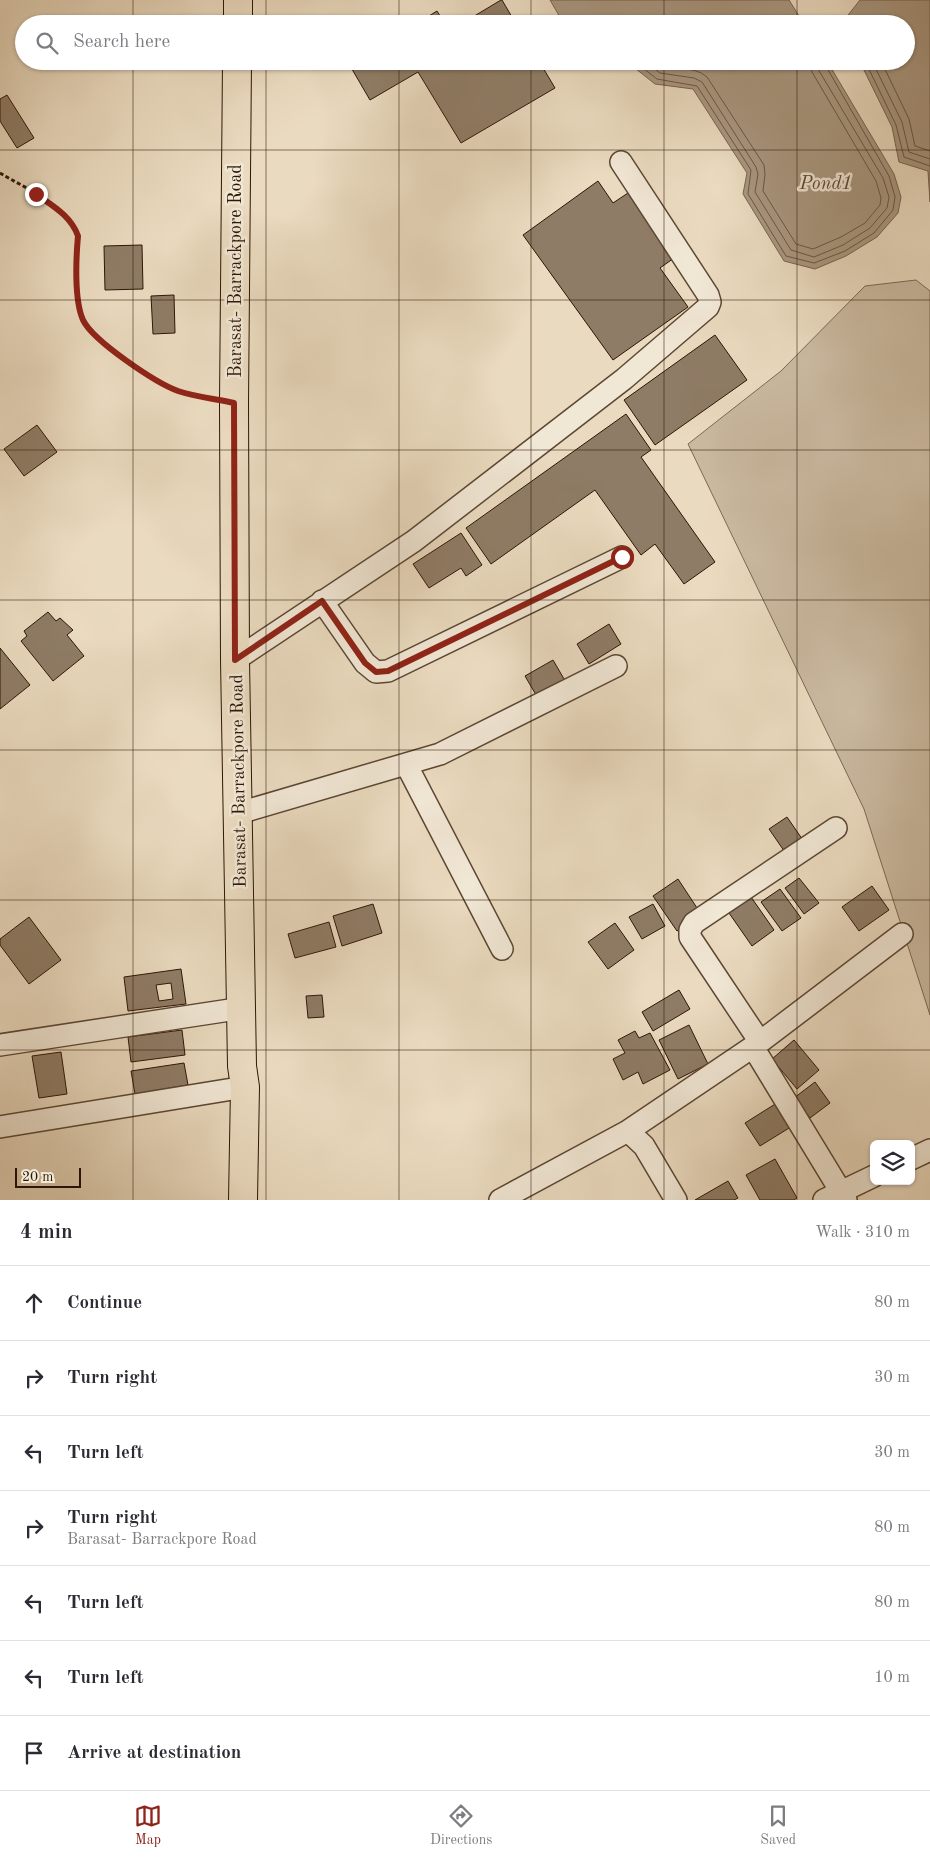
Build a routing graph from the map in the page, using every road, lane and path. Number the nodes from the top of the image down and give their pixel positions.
1 (238, 0) edge
2 (238, 15) edge
3 (237, 70) edge
4 (620, 162) dead end
5 (0, 173) edge
6 (234, 403) junction
7 (622, 557) dead end
8 (322, 601) junction
9 (235, 660) junction
10 (616, 666) dead end
11 (406, 764) junction
12 (238, 812) junction
13 (836, 828) dead end
14 (902, 934) dead end
15 (502, 949) dead end
16 (243, 1008) junction
17 (756, 1044) junction
18 (0, 1045) edge
19 (245, 1087) junction
20 (0, 1127) edge
21 (628, 1131) junction
22 (930, 1150) edge
23 (915, 1157) edge
24 (870, 1178) edge
25 (837, 1197) edge
26 (243, 1200) edge
27 (500, 1200) edge
28 (676, 1200) edge

1 - 2 main road
3 - 6 main road, Barasat- Barrackpore Road
4 - 8 street
5 - 6 path
6 - 9 main road, Barasat- Barrackpore Road
7 - 8 street
8 - 9 street
9 - 12 main road, Barasat- Barrackpore Road
10 - 11 street
11 - 12 street
11 - 15 street
12 - 16 main road, Barasat- Barrackpore Road
13 - 17 street
14 - 17 street
16 - 18 street
16 - 19 main road, Barasat- Barrackpore Road
17 - 21 street
17 - 25 street
19 - 20 street
19 - 26 main road, Barasat- Barrackpore Road
21 - 27 street
21 - 28 street
22 - 23 street
24 - 25 street

